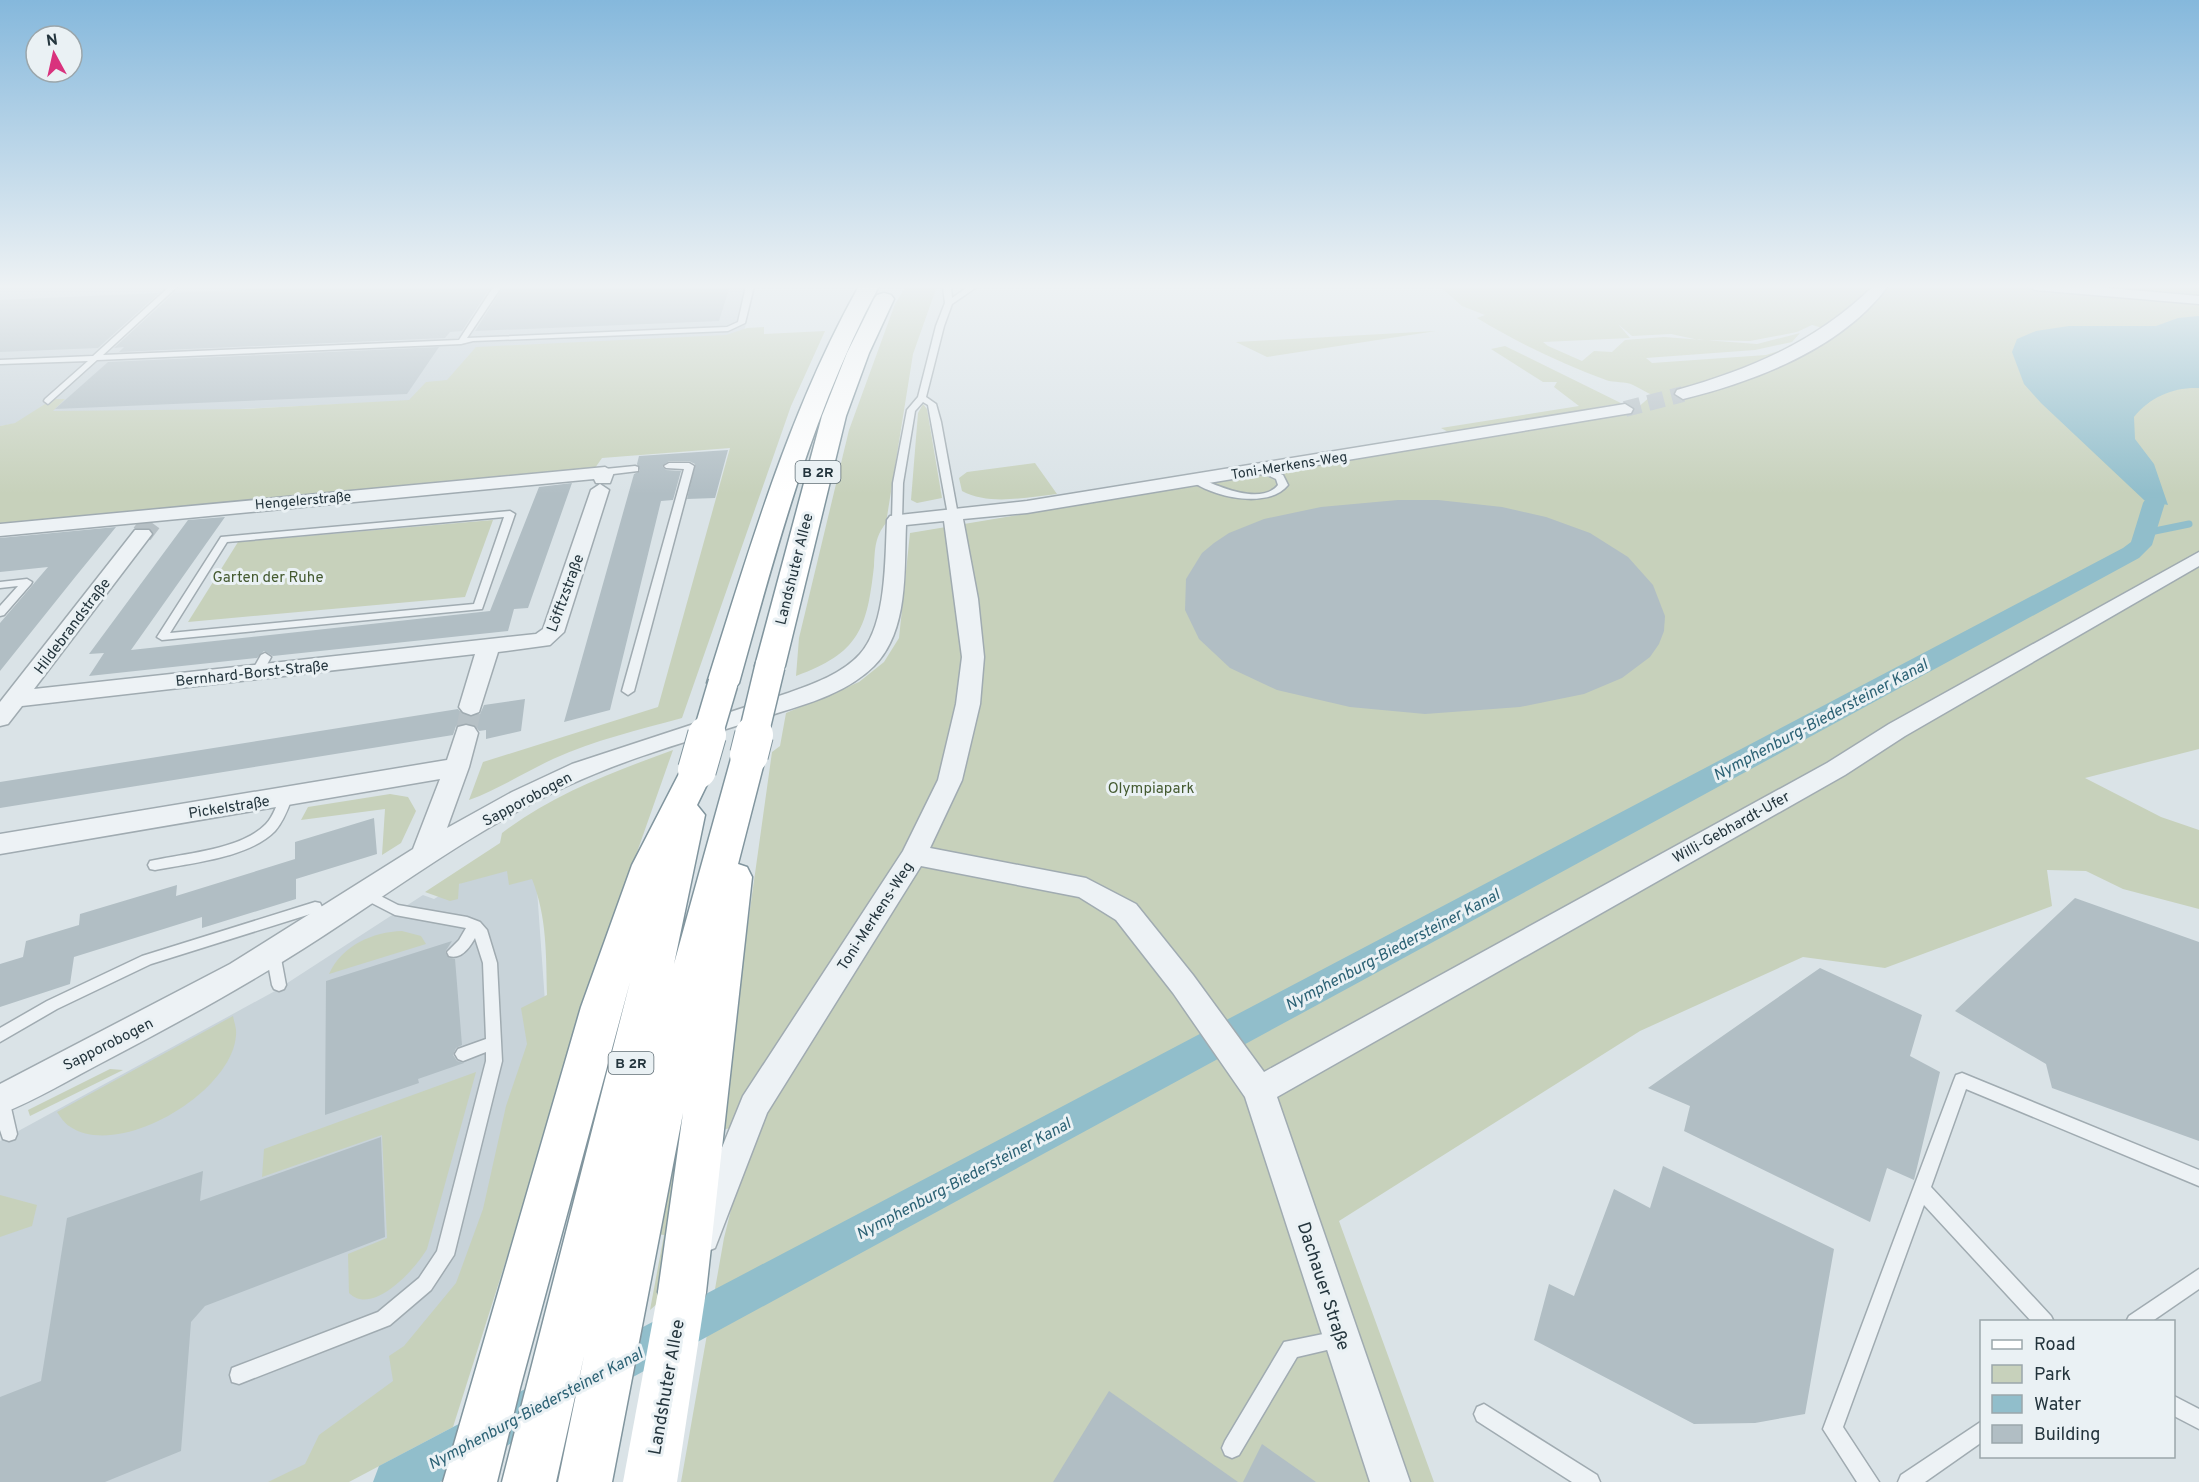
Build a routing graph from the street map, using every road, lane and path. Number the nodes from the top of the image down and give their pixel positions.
1 (98, 355) edge
2 (160, 355) edge
3 (833, 355) edge
4 (857, 355) edge
5 (933, 355) edge
6 (1788, 355) edge
7 (95, 358) junction
8 (0, 362) edge
9 (1683, 394) tunnel mouth
10 (922, 398) junction
11 (48, 401) dead end
12 (1625, 409) tunnel mouth
13 (669, 466) dead end
14 (1262, 469) junction
15 (635, 470) dead end
16 (1194, 479) junction
17 (603, 481) junction
18 (953, 515) junction
19 (897, 519) junction
20 (151, 523) junction
21 (0, 530) edge
22 (2199, 558) edge
23 (0, 585) edge
24 (0, 613) edge
25 (279, 630) joint
26 (488, 647) junction
27 (628, 691) dead end
28 (16, 699) junction
29 (471, 707) tunnel mouth
30 (0, 718) edge
31 (466, 733) tunnel mouth
32 (749, 755) junction
33 (457, 766) junction
34 (697, 770) junction
35 (286, 798) junction
36 (0, 844) edge
37 (914, 855) junction
38 (424, 856) junction
39 (155, 866) dead end
40 (367, 894) junction
41 (315, 907) dead end
42 (475, 926) junction
43 (454, 952) dead end
44 (273, 954) junction
45 (279, 985) dead end
46 (0, 1036) edge
47 (493, 1043) junction
48 (463, 1054) dead end
49 (1252, 1080) junction
50 (1, 1100) edge
51 (9, 1134) dead end
52 (2199, 1178) edge
53 (1921, 1190) junction
54 (2199, 1278) edge
55 (682, 1292) junction
56 (2043, 1320) edge
57 (2138, 1320) edge
58 (1342, 1339) junction
59 (239, 1375) dead end
60 (2175, 1407) edge
61 (1484, 1414) dead end
62 (2199, 1419) edge
63 (1980, 1431) edge
64 (1232, 1448) dead end
65 (653, 1463) edge
66 (470, 1482) edge
67 (529, 1482) edge
68 (585, 1482) edge
69 (1390, 1482) edge
70 (1590, 1482) edge
71 (1869, 1482) edge
72 (1908, 1482) edge

1 - 7 lane
2 - 7 lane
3 - 34 main road, B 2R, bridge
4 - 32 main road, Landshuter Allee / B 2R, bridge
5 - 10 lane, Sapporobogen
6 - 9 street
7 - 8 lane
7 - 11 lane
10 - 18 lane
10 - 19 lane, Sapporobogen
12 - 14 street, Toni-Merkens-Weg
13 - 27 lane
14 - 16 street, Toni-Merkens-Weg
14 - 16 lane
15 - 17 lane
16 - 18 street, Toni-Merkens-Weg
17 - 20 street, Hengelerstraße
17 - 26 street, Löfftzstraße
18 - 19 street, Toni-Merkens-Weg
18 - 37 street, Toni-Merkens-Weg
19 - 38 street, Sapporobogen
20 - 21 street, Hengelerstraße
20 - 28 street, Hildebrandstraße
22 - 49 street, Willi-Gebhardt-Ufer
23 - 24 lane
25 - 25 lane
26 - 28 street, Bernhard-Borst-Straße
26 - 29 street
28 - 30 street, Hildebrandstraße
31 - 33 street
32 - 55 main road, Landshuter Allee
32 - 68 main road, B 2R
33 - 35 street, Pickelstraße
33 - 38 street
34 - 66 main road
34 - 67 main road, B 2R
35 - 36 street, Pickelstraße
35 - 39 lane
37 - 49 street
37 - 55 street, Toni-Merkens-Weg
38 - 40 street, Sapporobogen
40 - 42 lane
40 - 44 street, Sapporobogen
41 - 46 lane
42 - 43 lane
42 - 47 lane
44 - 45 lane
44 - 50 street, Sapporobogen
47 - 48 lane
47 - 59 lane
49 - 58 street, Dachauer Straße
50 - 51 lane
52 - 53 lane
53 - 56 lane
53 - 71 lane
54 - 57 lane
55 - 65 main road, Landshuter Allee
58 - 64 lane
58 - 69 street, Dachauer Straße
60 - 62 lane
61 - 70 lane
63 - 72 lane

